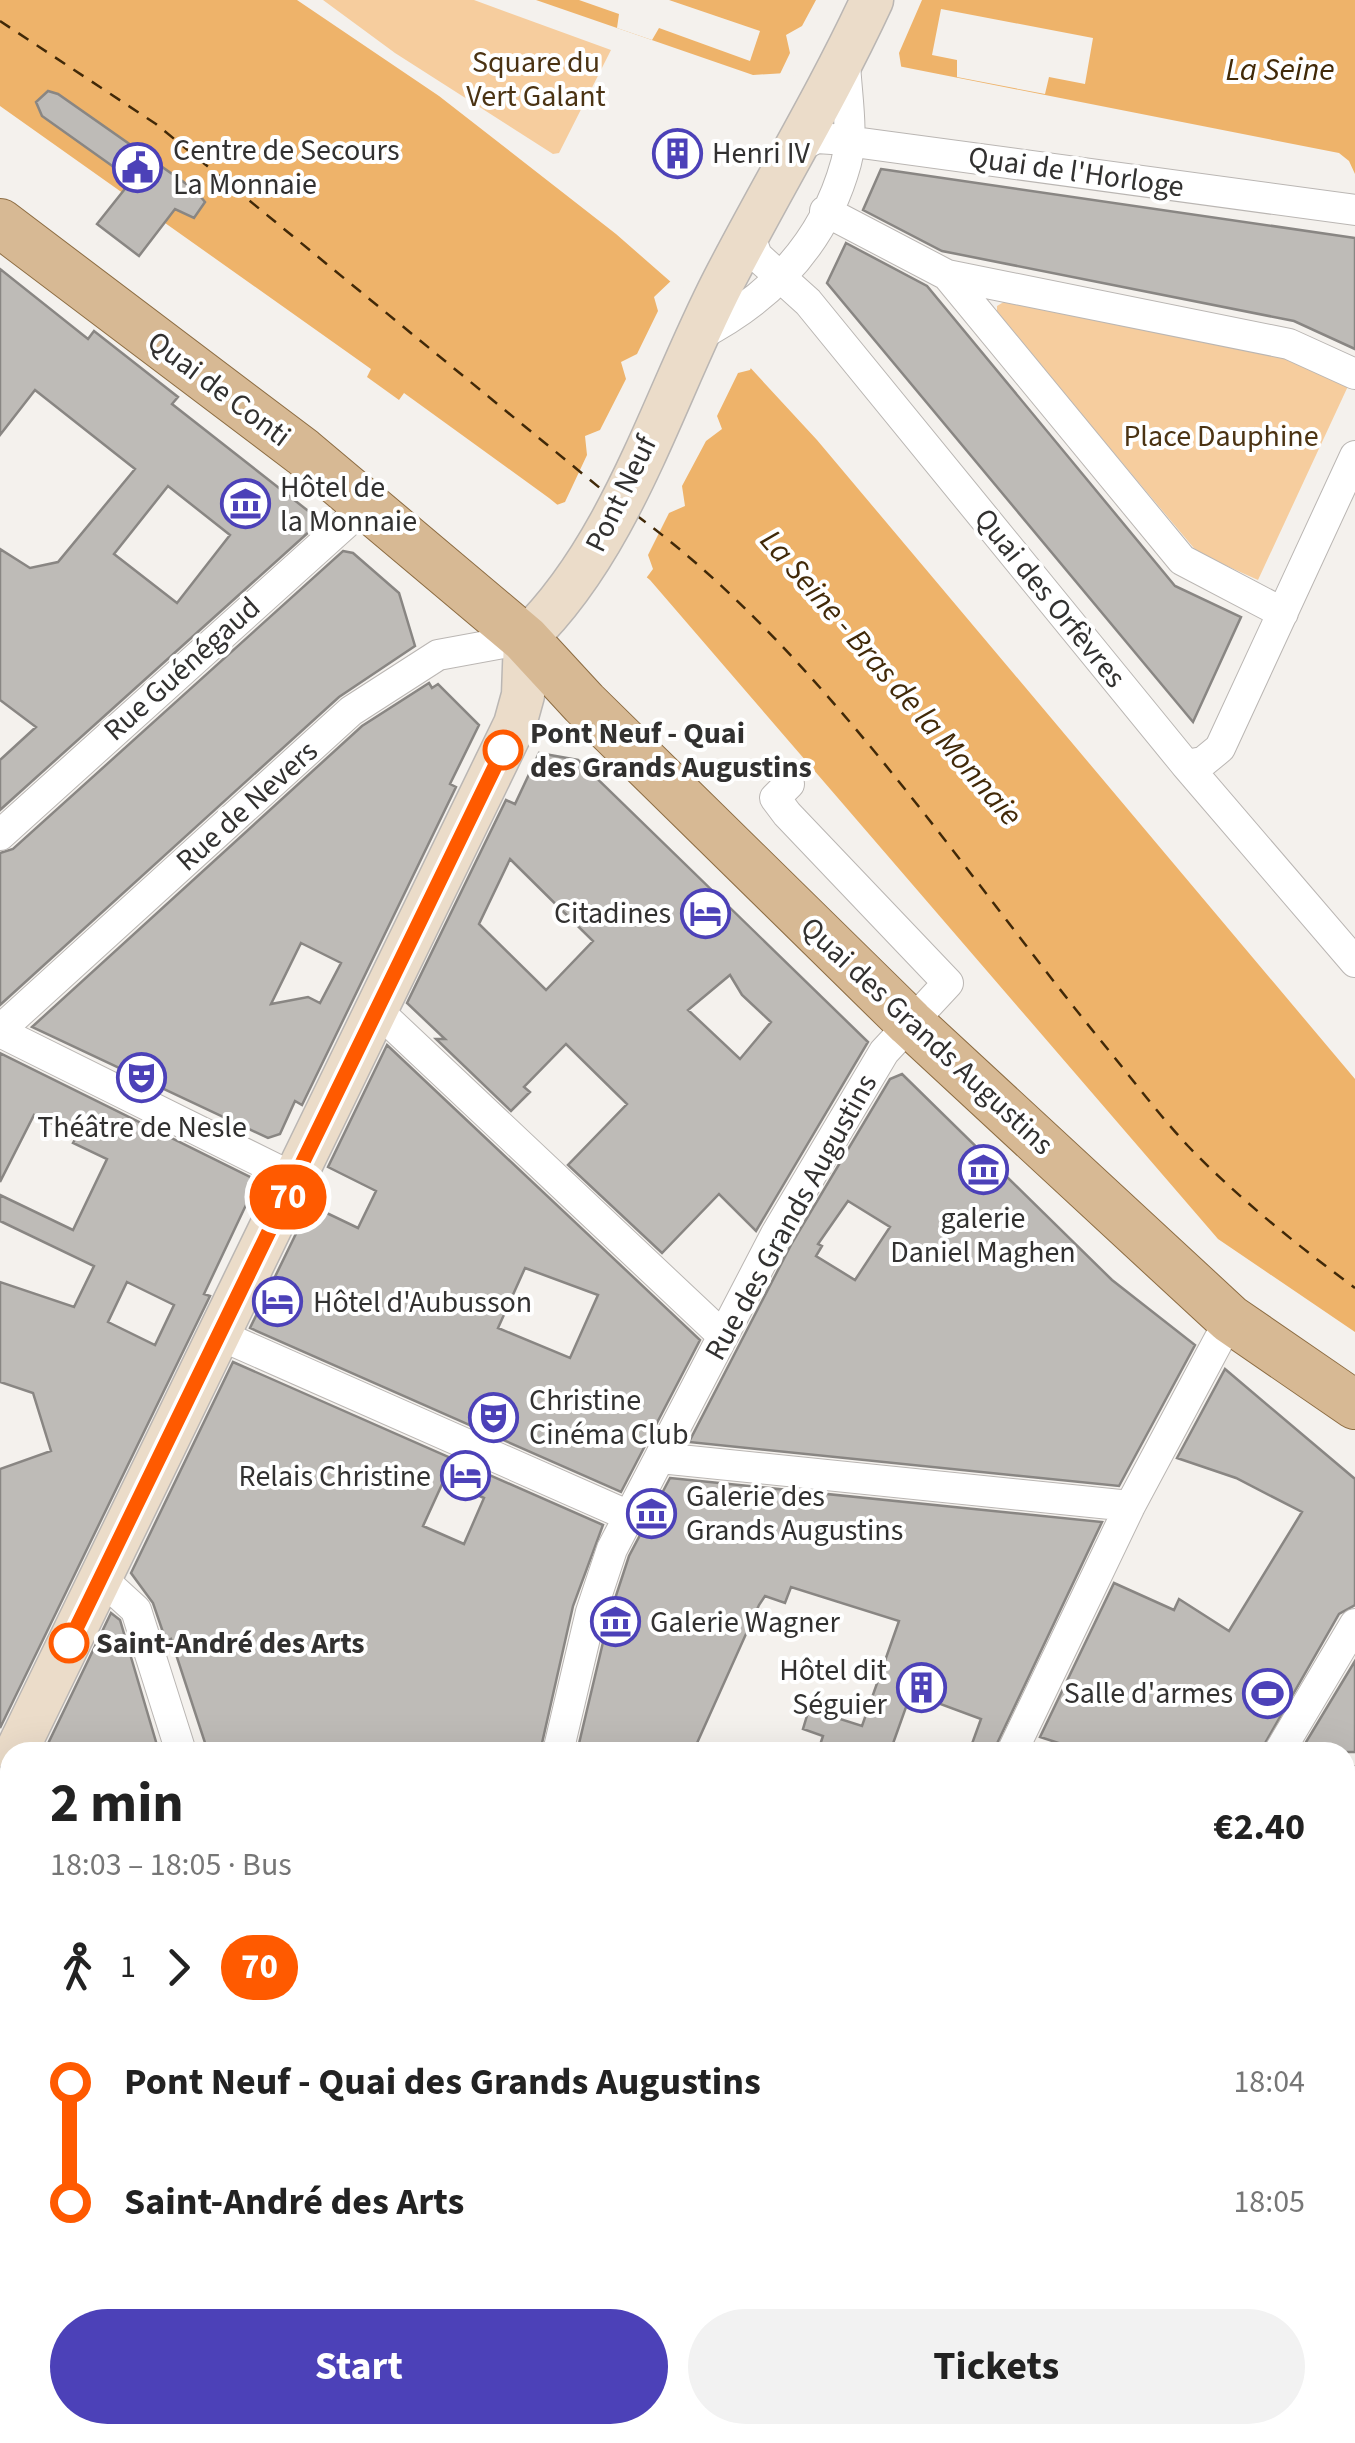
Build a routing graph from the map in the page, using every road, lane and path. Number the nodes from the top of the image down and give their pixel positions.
1 (872, 0) edge
2 (827, 129) junction
3 (1355, 210) edge
4 (825, 211) junction
5 (0, 223) edge
6 (749, 234) junction
7 (947, 274) junction
8 (781, 278) junction
9 (735, 295) junction
10 (1355, 374) edge
11 (1355, 456) edge
12 (366, 505) junction
13 (1283, 613) junction
14 (525, 639) junction
15 (1186, 765) junction
16 (789, 784) dead end
17 (0, 835) edge
18 (1355, 962) edge
19 (378, 1011) junction
20 (910, 1023) junction
21 (0, 1031) edge
22 (296, 1179) junction
23 (1230, 1319) junction
24 (722, 1335) junction
25 (222, 1336) junction
26 (1355, 1405) edge
27 (660, 1458) junction
28 (1130, 1506) junction
29 (629, 1516) junction
30 (101, 1578) junction
31 (1355, 1624) edge
32 (21, 1742) edge
33 (178, 1742) edge
34 (560, 1742) edge
35 (1017, 1742) edge
36 (1284, 1742) edge

1 - 2 street
2 - 3 street, Quai de l'Horloge
2 - 4 street
2 - 6 street, Pont Neuf
4 - 7 street
4 - 8 street
5 - 12 main road, Quai de Conti
6 - 8 street, Quai des Orfèvres
6 - 9 street, Pont Neuf
7 - 10 street
7 - 13 street
8 - 9 street
8 - 15 street, Quai des Orfèvres
9 - 14 street, Pont Neuf
11 - 13 street
12 - 14 main road, Quai de Conti
12 - 17 street, Rue Guénégaud
13 - 15 street
14 - 19 street
14 - 20 main road, Quai des Grands Augustins
14 - 21 street, Rue de Nevers
15 - 18 street, Quai des Orfèvres
16 - 20 street, Rue des Grands Augustins
19 - 22 street
19 - 24 street
20 - 23 main road, Quai des Grands Augustins
20 - 24 street, Rue des Grands Augustins
21 - 22 street
22 - 25 street
23 - 26 main road, Quai des Grands Augustins
23 - 28 street
24 - 27 street, Rue des Grands Augustins
25 - 29 street
25 - 30 street
27 - 28 street
27 - 29 street, Rue des Grands Augustins
28 - 35 street
29 - 34 street, Rue des Grands Augustins
30 - 32 street
30 - 33 street
31 - 36 street

